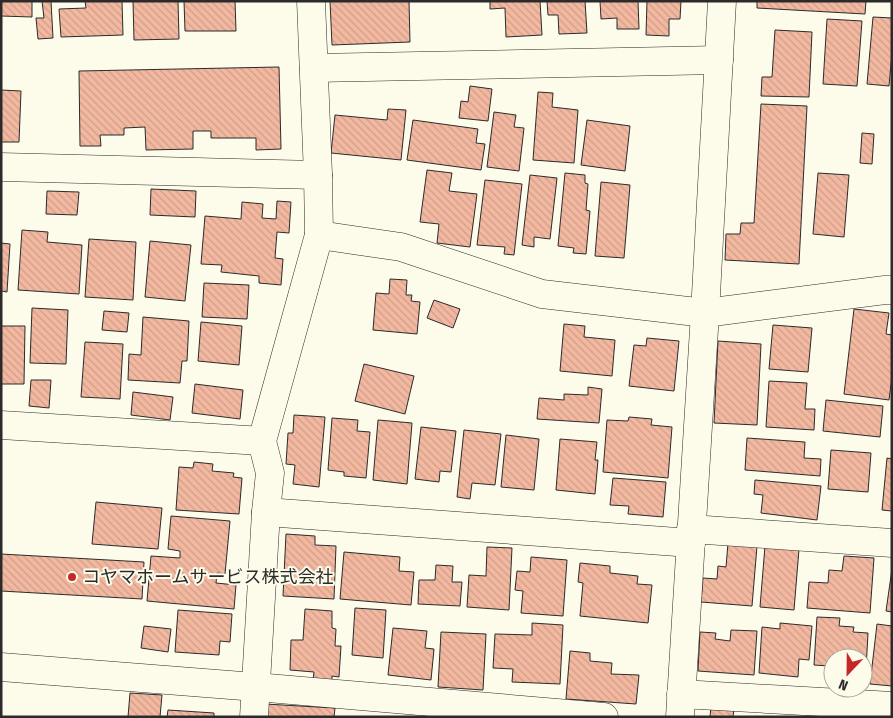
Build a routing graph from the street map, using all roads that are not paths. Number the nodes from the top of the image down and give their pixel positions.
1 (311, 1) edge
2 (722, 1) edge
3 (719, 60) junction
4 (314, 68) junction
5 (1, 166) edge
6 (318, 175) junction
7 (319, 235) junction
8 (892, 290) edge
9 (705, 313) junction
10 (1, 424) edge
11 (262, 442) junction
12 (266, 512) junction
13 (691, 536) junction
14 (892, 543) edge
15 (1, 667) edge
16 (256, 687) junction
17 (680, 705) edge
18 (892, 706) edge
19 (254, 717) edge
20 (604, 717) edge

1 - 4 street
2 - 3 street
3 - 4 street
3 - 9 street
4 - 6 street
5 - 6 street
6 - 7 street
7 - 9 street
7 - 11 street
8 - 9 street
9 - 13 street
10 - 11 street
11 - 12 street
12 - 13 street
12 - 16 street
13 - 14 street
13 - 17 street
15 - 16 street
16 - 19 street
16 - 20 street
17 - 18 street

